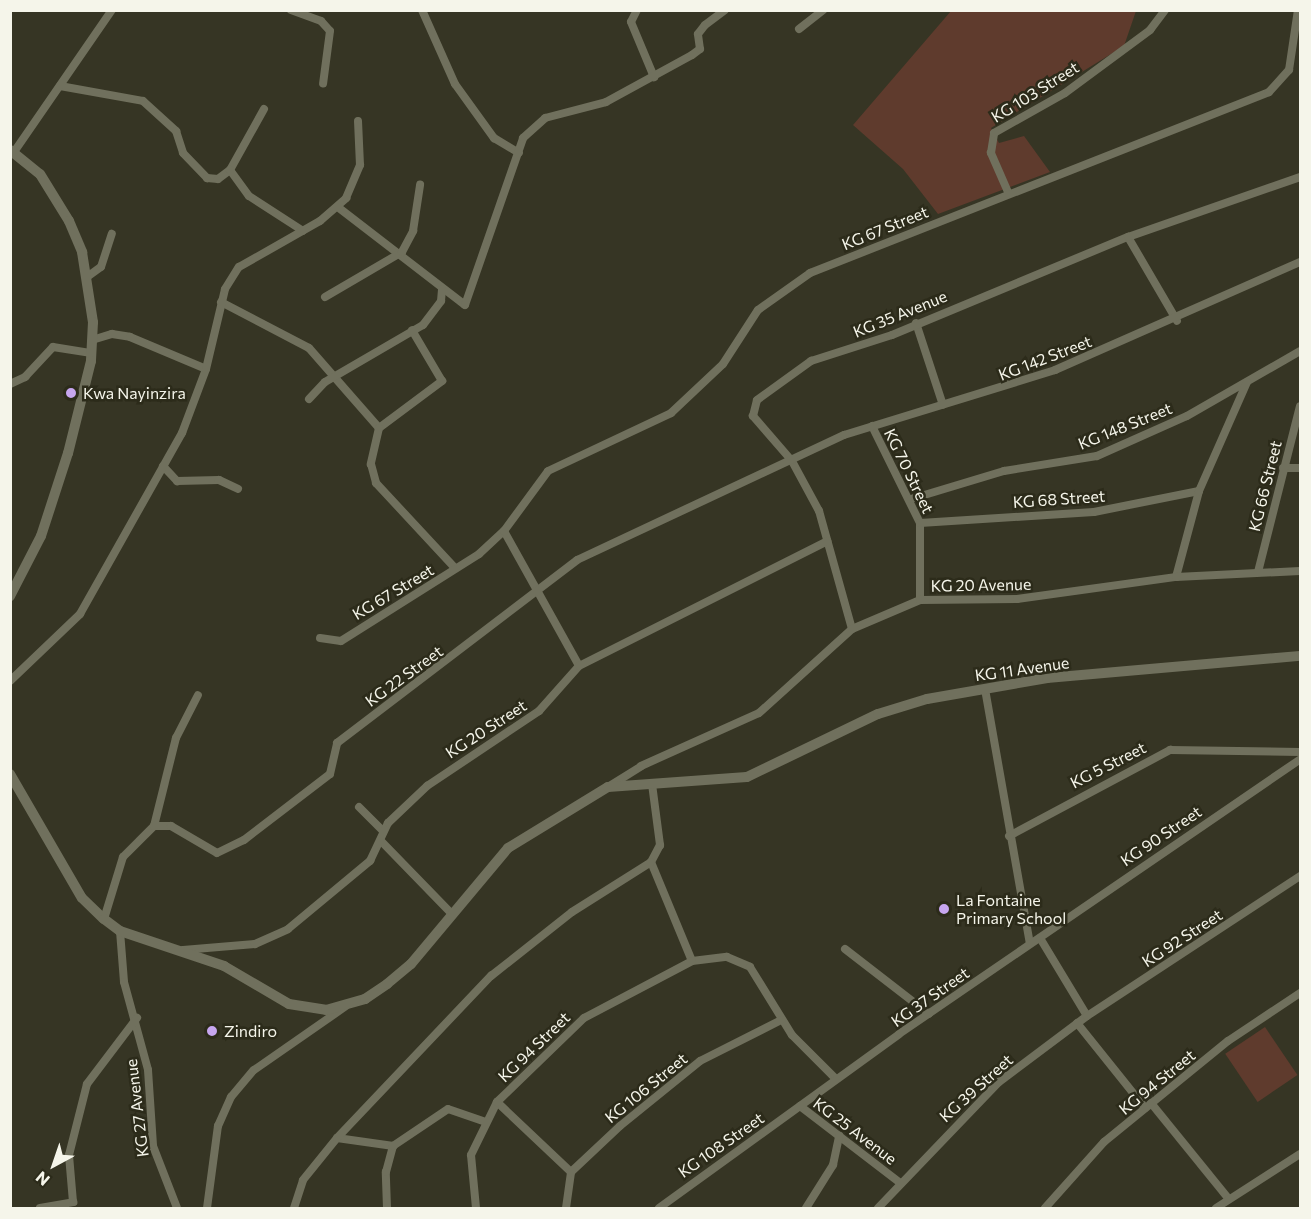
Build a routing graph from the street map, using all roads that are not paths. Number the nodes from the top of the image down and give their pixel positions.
1 (112, 10) edge
2 (291, 10) edge
3 (422, 10) edge
4 (637, 10) edge
5 (725, 10) edge
6 (823, 10) edge
7 (1165, 10) edge
8 (1298, 10) edge
9 (799, 29) dead end
10 (654, 77) junction
11 (322, 84) dead end
12 (60, 86) junction
13 (264, 109) dead end
14 (358, 121) dead end
15 (12, 151) edge
16 (519, 153) junction
17 (230, 170) junction
18 (1300, 177) edge
19 (420, 186) dead end
20 (1008, 192) junction
21 (339, 208) junction
22 (303, 231) junction
23 (112, 234) dead end
24 (1128, 237) junction
25 (397, 257) junction
26 (1300, 262) edge
27 (87, 277) junction
28 (442, 289) junction
29 (325, 297) dead end
30 (221, 302) junction
31 (1177, 321) junction
32 (916, 323) junction
33 (412, 330) junction
34 (92, 340) junction
35 (1300, 351) edge
36 (92, 352) junction
37 (206, 369) junction
38 (333, 378) junction
39 (1247, 381) junction
40 (10, 384) edge
41 (309, 399) dead end
42 (943, 405) junction
43 (1300, 406) edge
44 (872, 426) junction
45 (379, 428) junction
46 (792, 461) junction
47 (163, 466) junction
48 (1283, 468) junction
49 (1300, 468) edge
50 (238, 489) dead end
51 (1199, 491) junction
52 (911, 499) junction
53 (920, 523) junction
54 (504, 531) junction
55 (827, 541) junction
56 (455, 568) junction
57 (1300, 571) edge
58 (1258, 572) junction
59 (1176, 577) junction
60 (538, 588) junction
61 (10, 596) edge
62 (920, 600) junction
63 (852, 629) junction
64 (320, 638) dead end
65 (1300, 656) edge
66 (579, 666) junction
67 (10, 681) edge
68 (985, 689) junction
69 (198, 694) dead end
70 (1300, 752) edge
71 (1300, 759) edge
72 (10, 774) edge
73 (652, 784) junction
74 (608, 788) junction
75 (359, 807) dead end
76 (154, 826) junction
77 (383, 831) junction
78 (1009, 836) junction
79 (381, 841) junction
80 (651, 862) junction
81 (1300, 876) edge
82 (451, 913) junction
83 (104, 919) junction
84 (120, 931) junction
85 (1040, 938) junction
86 (1030, 943) junction
87 (845, 949) dead end
88 (183, 950) junction
89 (692, 961) junction
90 (1300, 993) edge
91 (346, 1006) junction
92 (929, 1014) junction
93 (1087, 1016) junction
94 (136, 1018) junction
95 (781, 1020) junction
96 (1077, 1023) junction
97 (836, 1079) junction
98 (496, 1102) junction
99 (1148, 1105) junction
100 (800, 1106) junction
101 (486, 1122) junction
102 (839, 1136) junction
103 (337, 1138) junction
104 (393, 1146) junction
105 (1300, 1154) edge
106 (571, 1172) junction
107 (899, 1182) junction
108 (1228, 1198) junction
109 (40, 1209) edge
110 (177, 1209) edge
111 (207, 1209) edge
112 (294, 1209) edge
113 (387, 1209) edge
114 (476, 1209) edge
115 (566, 1209) edge
116 (658, 1209) edge
117 (806, 1209) edge
118 (878, 1209) edge
119 (1045, 1209) edge
120 (1216, 1209) edge

1 - 12 street
2 - 11 street
3 - 16 street
4 - 10 street
5 - 10 street
6 - 9 street
7 - 20 street, KG 103 Street
8 - 20 street, KG 67 Street
10 - 16 street
12 - 15 street
12 - 17 street
13 - 17 street
14 - 21 street
15 - 27 main road
16 - 28 street
17 - 22 street
18 - 24 street, KG 35 Avenue
19 - 25 street
20 - 54 street, KG 67 Street
21 - 22 street
21 - 25 street
22 - 30 street
23 - 27 street
24 - 31 street
24 - 32 street, KG 35 Avenue
25 - 28 street
25 - 29 street
26 - 31 street, KG 142 Street
27 - 34 main road
28 - 33 street
30 - 37 street
30 - 38 street
31 - 42 street, KG 142 Street
32 - 42 street
32 - 46 street, KG 35 Avenue
33 - 38 street
33 - 45 street
34 - 36 main road
34 - 37 street
35 - 39 street, KG 148 Street
36 - 40 street
36 - 61 main road
37 - 47 street
38 - 41 street
38 - 45 street
39 - 51 street
39 - 52 street, KG 148 Street
42 - 44 street, KG 142 Street
43 - 48 street, KG 66 Street
44 - 46 street, KG 142 Street
44 - 52 street, KG 70 Street
45 - 56 street
46 - 55 street, KG 35 Avenue
46 - 60 street, KG 22 Street
47 - 50 street
47 - 67 street
48 - 49 street
48 - 58 street, KG 66 Street
51 - 53 street, KG 68 Street
51 - 59 street
52 - 53 street, KG 70 Street
53 - 62 street, KG 70 Street
54 - 56 street, KG 67 Street
54 - 60 street
55 - 63 street, KG 35 Avenue
55 - 66 street, KG 20 Street
56 - 64 street, KG 67 Street
57 - 58 street, KG 20 Avenue
58 - 59 street, KG 20 Avenue
59 - 62 street, KG 20 Avenue
60 - 66 street
60 - 76 street, KG 22 Street
62 - 63 street, KG 20 Avenue
63 - 74 street, KG 20 Avenue
65 - 68 main road, KG 11 Avenue
66 - 77 street, KG 20 Street
68 - 73 main road, KG 11 Avenue
68 - 78 street
69 - 76 street
70 - 78 street, KG 5 Street
71 - 85 street, KG 90 Street
72 - 83 main road
73 - 74 main road, KG 11 Avenue
73 - 80 street
74 - 82 main road
75 - 77 street
76 - 83 street
77 - 79 street
78 - 86 street
79 - 82 street
79 - 88 street
80 - 89 street
80 - 103 street
81 - 93 street, KG 92 Street
82 - 91 main road
83 - 84 main road
84 - 88 main road
84 - 94 street, KG 27 Avenue
85 - 86 street, KG 37 Street
85 - 93 street
86 - 92 street, KG 37 Street
87 - 92 street
88 - 91 main road
89 - 95 street, KG 25 Avenue
89 - 98 street, KG 94 Street
90 - 99 street, KG 94 Street
91 - 111 street
92 - 97 street, KG 37 Street
93 - 96 street, KG 92 Street
94 - 109 street
94 - 110 street, KG 27 Avenue
95 - 97 street, KG 25 Avenue
95 - 106 street, KG 106 Street
96 - 99 street
96 - 107 street, KG 39 Street
97 - 100 street, KG 25 Avenue
98 - 101 street, KG 94 Street
98 - 106 street
99 - 108 street
99 - 119 street, KG 94 Street
100 - 102 street, KG 25 Avenue
100 - 116 street, KG 108 Street
101 - 104 street
101 - 114 street, KG 94 Street
102 - 107 street, KG 25 Avenue
102 - 117 street
103 - 104 street
103 - 112 street
104 - 113 street
105 - 108 street
106 - 115 street
107 - 118 street, KG 25 Avenue
108 - 120 street

